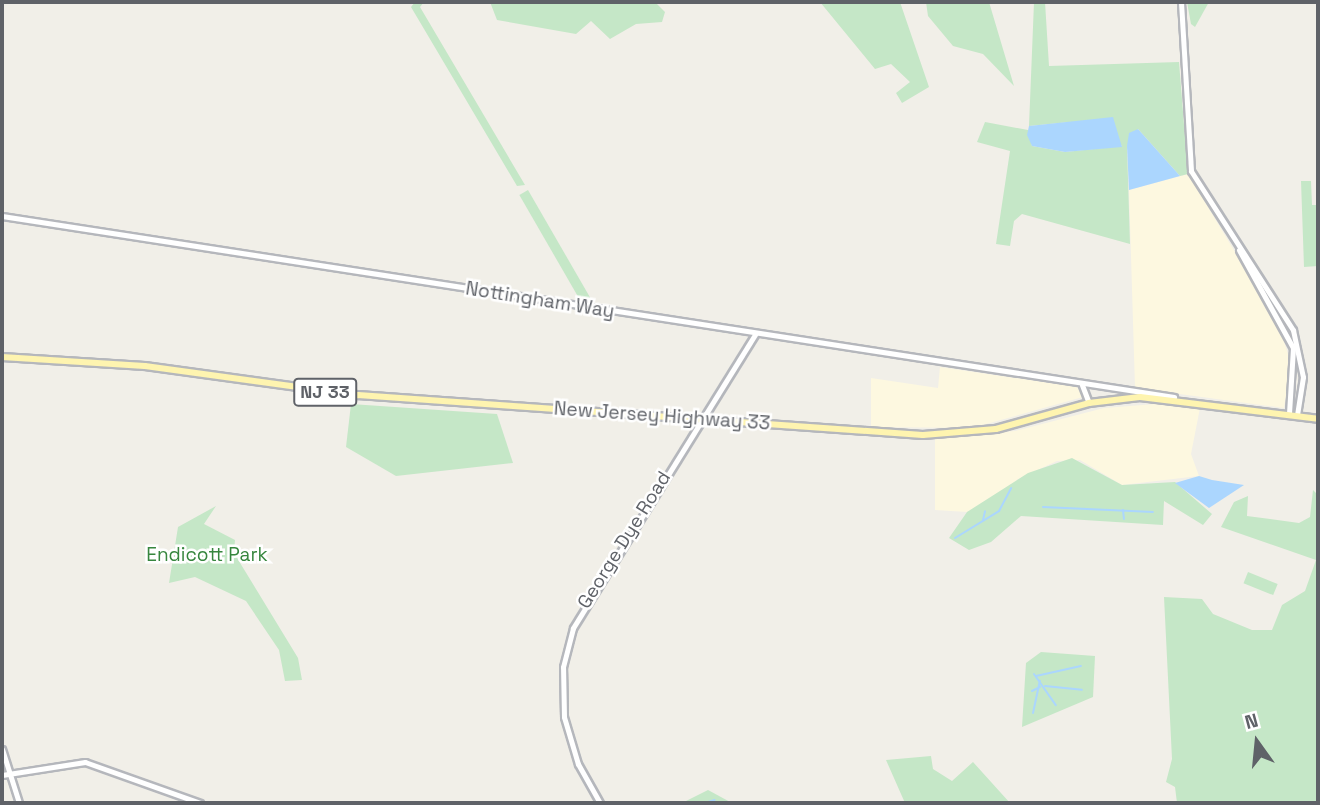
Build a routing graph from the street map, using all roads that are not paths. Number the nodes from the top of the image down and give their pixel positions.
1 (1181, 2) edge
2 (2, 216) edge
3 (1239, 250) junction
4 (755, 334) junction
5 (2, 357) edge
6 (1079, 383) junction
7 (1174, 397) junction
8 (1090, 403) junction
9 (1289, 414) junction
10 (1297, 416) junction
11 (699, 419) junction
12 (1318, 419) edge
13 (2, 750) edge
14 (5, 774) edge
15 (19, 803) edge
16 (200, 803) edge
17 (600, 803) edge

1 - 3 street
2 - 4 street, Nottingham Way
3 - 9 street
3 - 10 street
4 - 6 street, Nottingham Way
4 - 11 street, George Dye Road
5 - 11 main road, New Jersey Highway 33 / NJ 33
6 - 7 street, Nottingham Way
6 - 8 street
7 - 8 main road, New Jersey Highway 33 / NJ 33
7 - 9 main road, New Jersey Highway 33 / NJ 33
8 - 11 main road, New Jersey Highway 33 / NJ 33
9 - 10 main road, New Jersey Highway 33 / NJ 33
10 - 12 main road, New Jersey Highway 33 / NJ 33
11 - 17 street, George Dye Road
13 - 14 street
14 - 15 street
14 - 16 street

